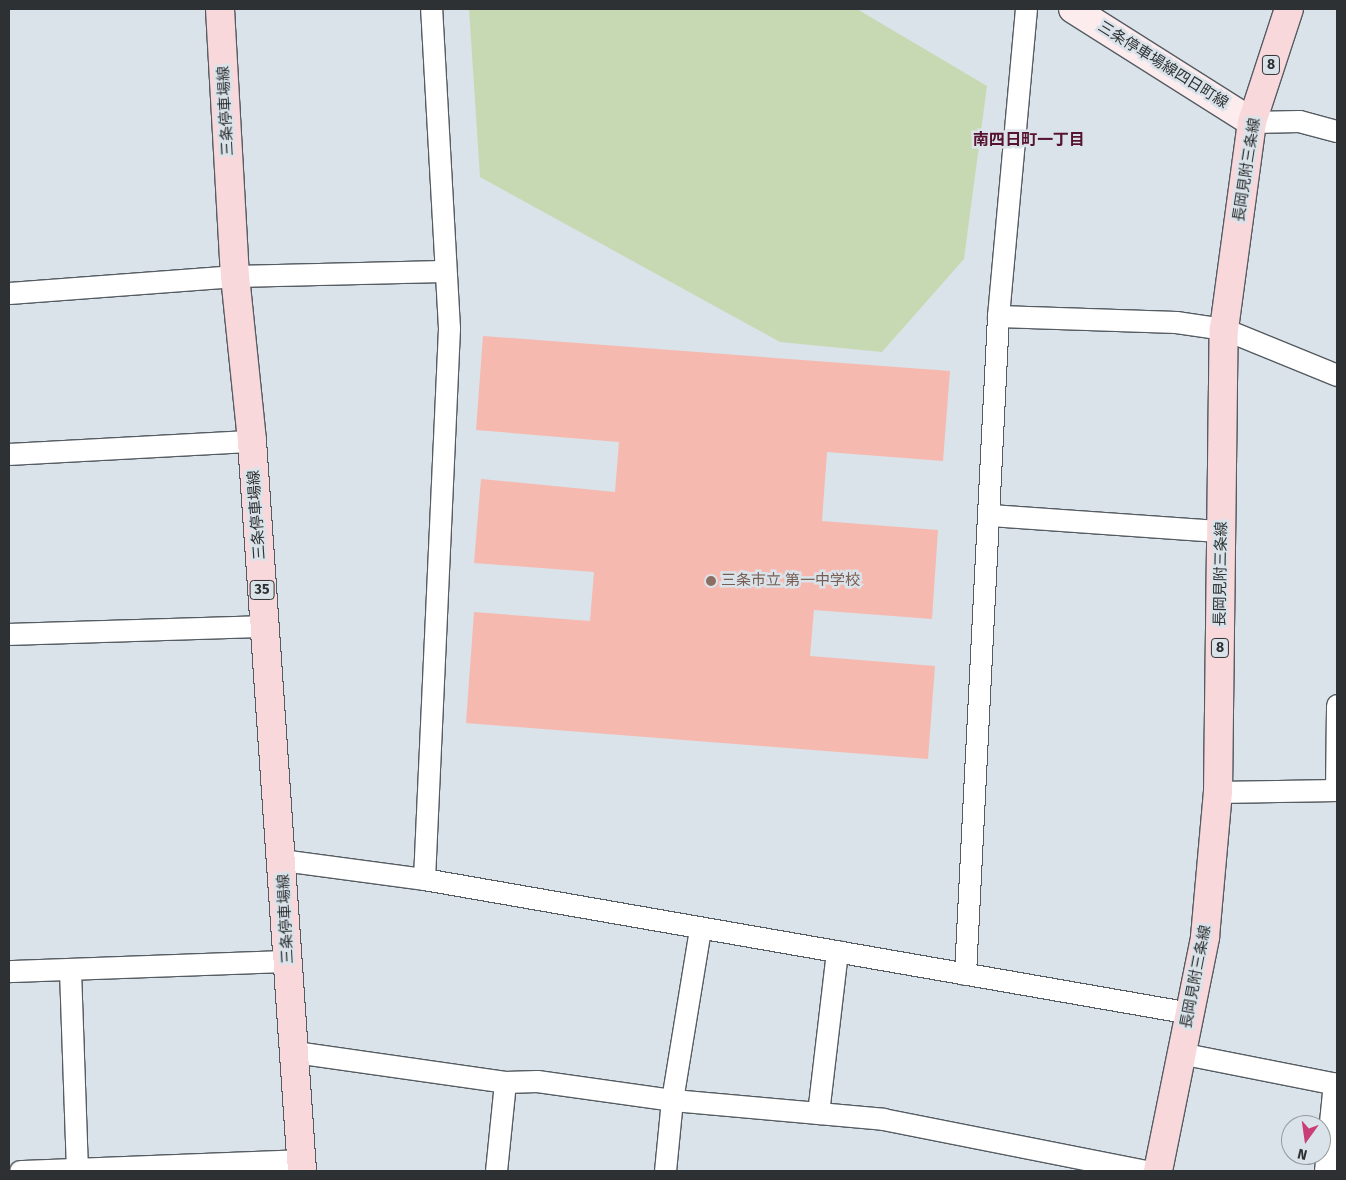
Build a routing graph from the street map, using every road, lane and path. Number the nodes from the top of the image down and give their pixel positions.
1 (220, 9) edge
2 (431, 9) edge
3 (1026, 9) edge
4 (1074, 9) edge
5 (1290, 9) edge
6 (1252, 122) junction
7 (1337, 131) edge
8 (443, 271) junction
9 (235, 276) junction
10 (9, 293) edge
11 (998, 316) junction
12 (1224, 329) junction
13 (1337, 375) edge
14 (252, 441) junction
15 (9, 454) edge
16 (990, 515) junction
17 (1221, 531) junction
18 (265, 626) junction
19 (9, 634) edge
20 (1337, 705) edge
21 (1336, 790) edge
22 (1218, 792) junction
23 (282, 860) junction
24 (424, 879) junction
25 (700, 929) junction
26 (837, 951) junction
27 (288, 961) junction
28 (70, 970) junction
29 (9, 971) edge
30 (965, 974) junction
31 (1190, 1012) junction
32 (295, 1052) junction
33 (1180, 1053) junction
34 (505, 1082) junction
35 (1336, 1083) edge
36 (672, 1100) junction
37 (818, 1112) junction
38 (302, 1166) edge
39 (77, 1170) edge
40 (20, 1171) edge
41 (496, 1171) edge
42 (665, 1171) edge
43 (1146, 1171) edge
44 (1158, 1171) edge
45 (1325, 1171) edge

1 - 9 main road, 三条停車場線 / 35
2 - 8 street
3 - 11 street
4 - 6 main road, 三条停車場線四日町線
5 - 6 main road, 長岡見附三条線 / 8
6 - 7 street
6 - 12 main road, 長岡見附三条線 / 8
8 - 9 street
8 - 24 street
9 - 10 street
9 - 14 main road, 三条停車場線 / 35
11 - 12 street
11 - 16 street
12 - 13 street
12 - 17 main road, 長岡見附三条線 / 8
14 - 15 street
14 - 18 main road, 三条停車場線 / 35
16 - 17 street
16 - 30 street
17 - 22 main road, 長岡見附三条線 / 8
18 - 19 street
18 - 23 main road, 三条停車場線 / 35
20 - 21 street
21 - 22 street
22 - 31 main road, 長岡見附三条線 / 8
23 - 24 street
23 - 27 main road, 三条停車場線 / 35
24 - 25 street
25 - 26 street
25 - 36 street
26 - 30 street
26 - 37 street
27 - 28 street
27 - 32 main road, 三条停車場線 / 35
28 - 29 street
28 - 39 street
30 - 31 street
31 - 33 main road, 長岡見附三条線 / 8
32 - 34 street
32 - 38 main road, 三条停車場線 / 35
33 - 35 street
33 - 44 main road, 長岡見附三条線 / 8
34 - 36 street
34 - 41 street
35 - 45 street
36 - 37 street
36 - 42 street
37 - 43 street
38 - 39 street
39 - 40 street

